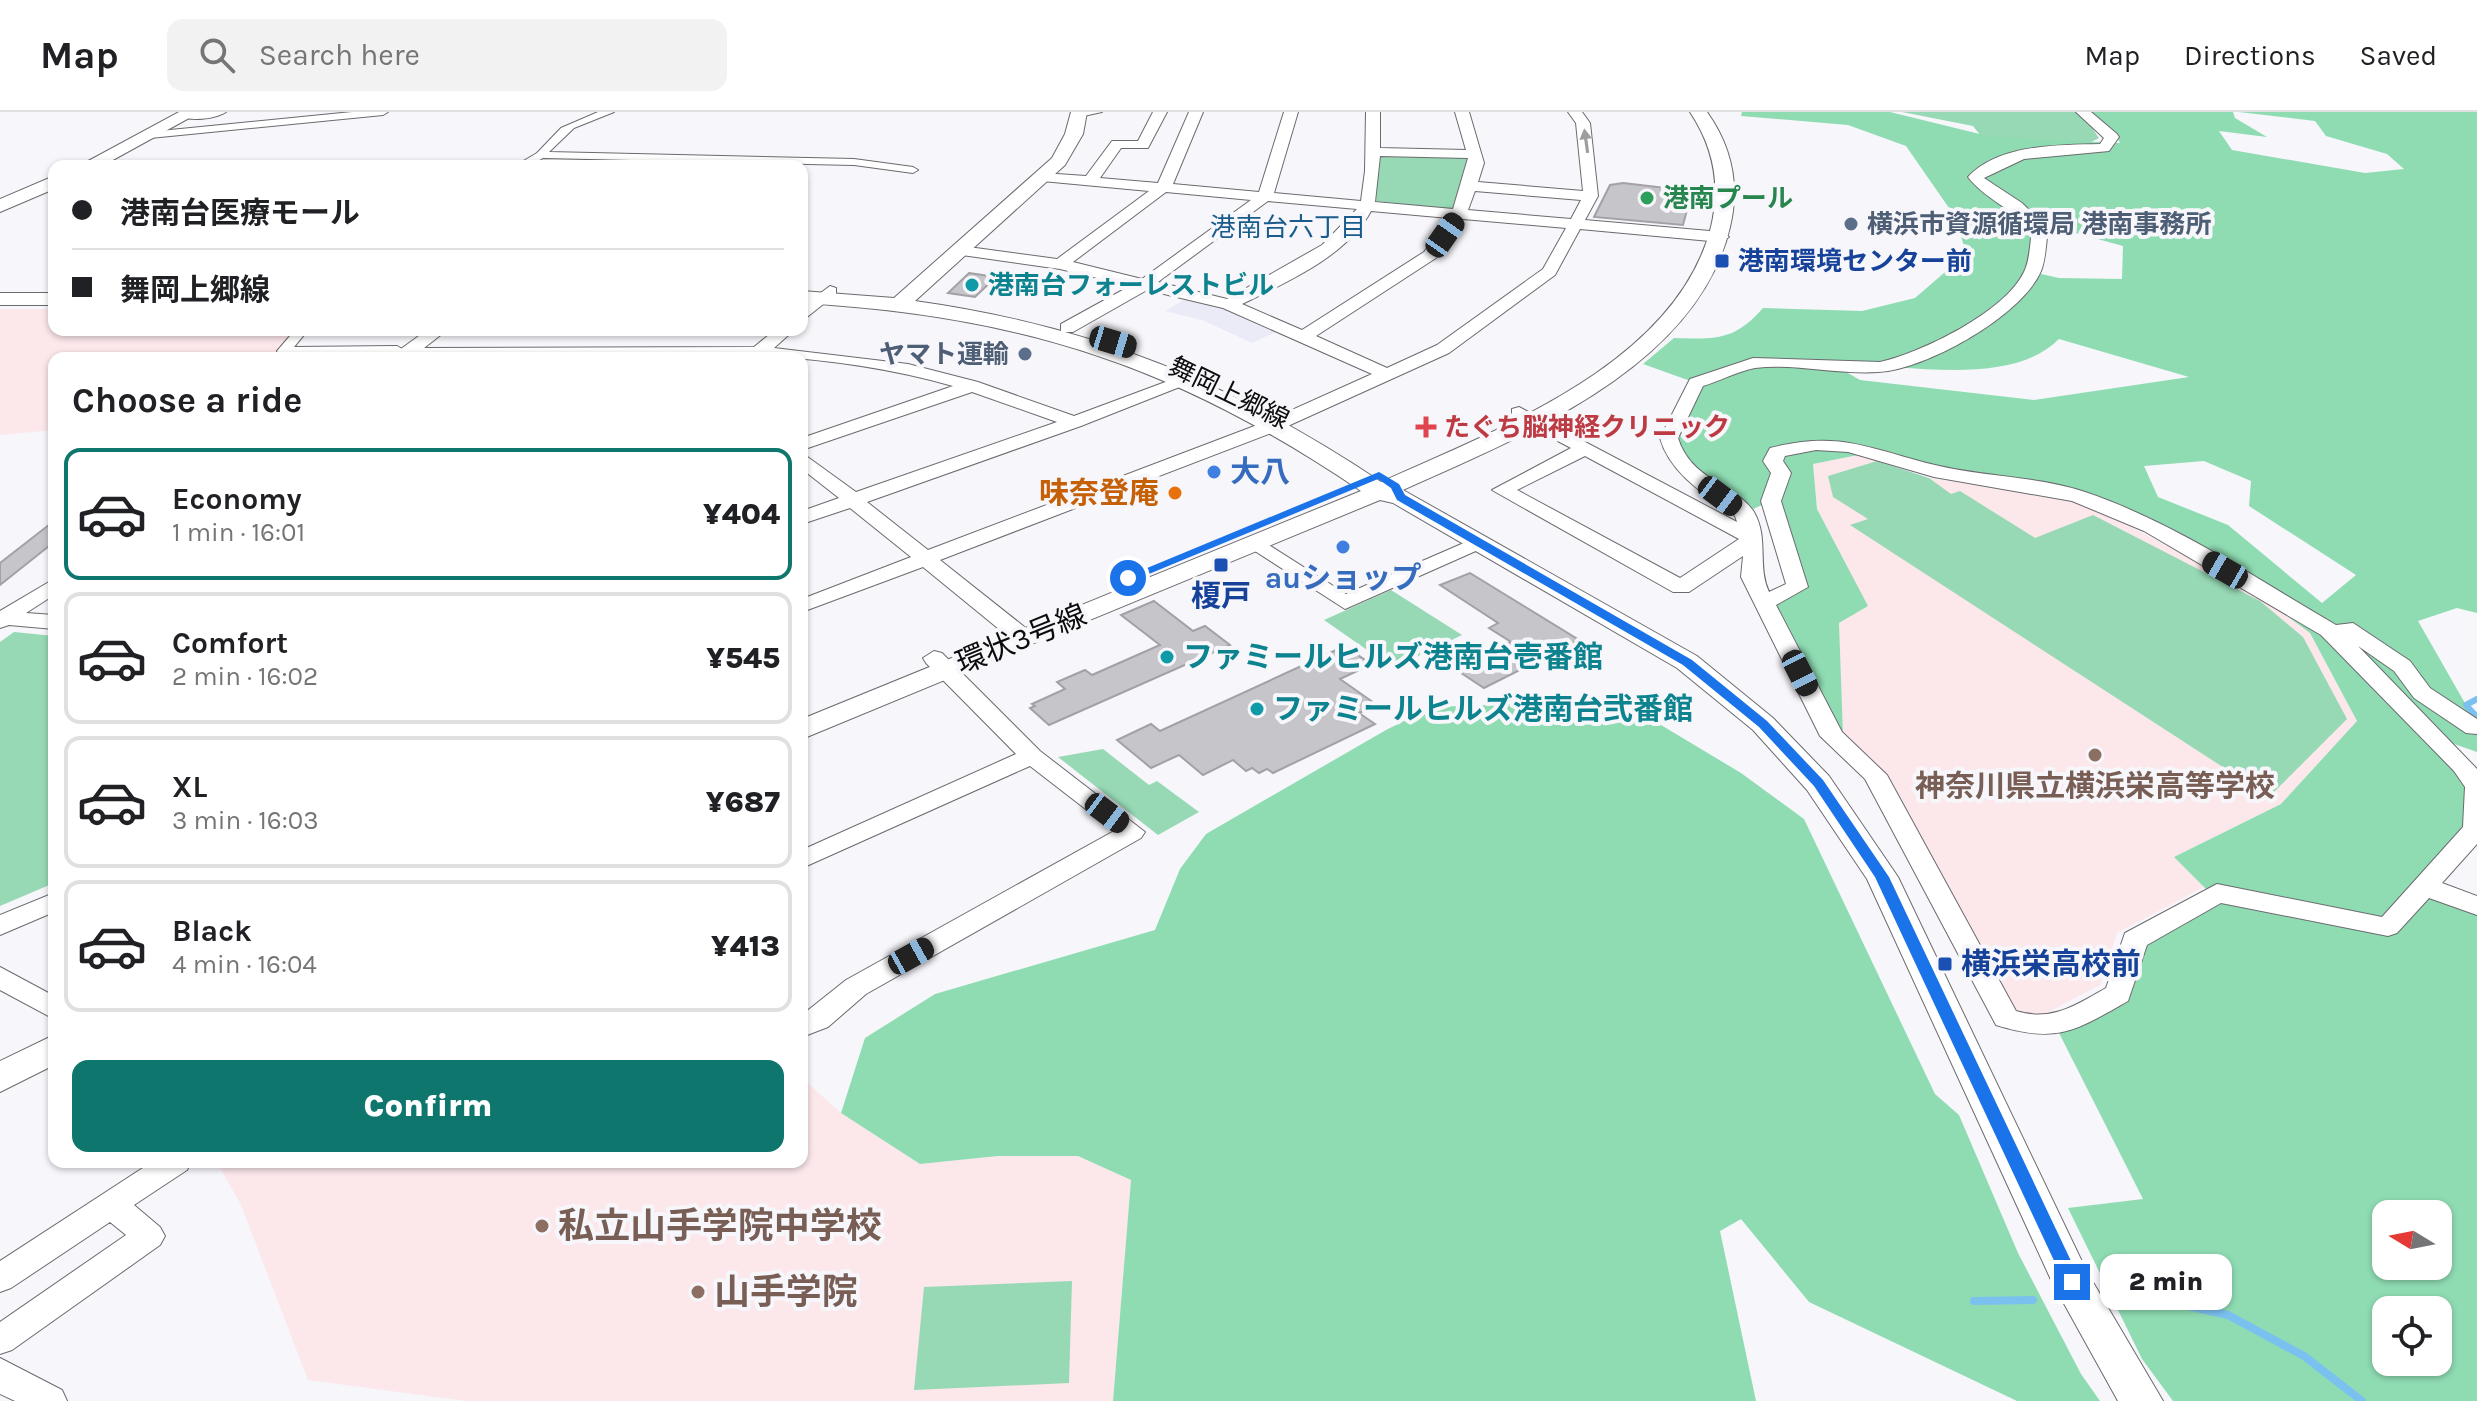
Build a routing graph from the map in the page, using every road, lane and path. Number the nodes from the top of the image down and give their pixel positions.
1 (219, 112) edge
2 (383, 112) edge
3 (609, 112) edge
4 (1079, 112) edge
5 (1095, 112) edge
6 (1160, 112) edge
7 (1196, 112) edge
8 (1291, 112) edge
9 (1373, 112) edge
10 (1462, 112) edge
11 (1575, 112) edge
12 (1682, 112) edge
13 (1698, 112) edge
14 (2083, 112) edge
15 (189, 114) edge
16 (150, 135) junction
17 (1372, 152) junction
18 (1475, 154) junction
19 (543, 155) junction
20 (100, 160) edge
21 (533, 160) edge
22 (765, 160) edge
23 (808, 161) edge
24 (913, 170) dead end
25 (1042, 177) junction
26 (1091, 180) junction
27 (48, 185) edge
28 (1469, 186) junction
29 (1164, 187) junction
30 (1591, 196) junction
31 (1265, 197) junction
32 (0, 206) edge
33 (1367, 206) junction
34 (1459, 214) junction
35 (1575, 224) junction
36 (1714, 236) junction
37 (961, 251) junction
38 (1060, 264) junction
39 (1145, 284) junction
40 (48, 291) edge
41 (0, 292) edge
42 (819, 296) edge
43 (0, 299) edge
44 (48, 299) edge
45 (903, 301) junction
46 (1229, 304) junction
47 (1067, 328) junction
48 (297, 336) edge
49 (428, 336) edge
50 (778, 336) edge
51 (1305, 336) junction
52 (760, 351) junction
53 (323, 352) edge
54 (403, 352) edge
55 (702, 352) edge
56 (769, 352) edge
57 (808, 356) edge
58 (1387, 374) junction
59 (1194, 378) junction
60 (974, 385) junction
61 (1525, 417) junction
62 (1074, 422) junction
63 (1279, 423) junction
64 (808, 442) edge
65 (1584, 449) junction
66 (808, 464) edge
67 (1384, 487) junction
68 (854, 499) junction
69 (808, 516) edge
70 (1754, 539) junction
71 (1480, 542) junction
72 (1254, 544) junction
73 (925, 561) junction
74 (48, 589) edge
75 (1764, 602) junction
76 (808, 604) edge
77 (2300, 613) junction
78 (2, 620) edge
79 (48, 622) edge
80 (1017, 632) junction
81 (940, 664) junction
82 (808, 711) edge
83 (808, 727) edge
84 (2474, 728) dead end
85 (1032, 756) junction
86 (808, 857) edge
87 (2423, 886) junction
88 (48, 905) edge
89 (2477, 906) edge
90 (0, 926) edge
91 (0, 977) edge
92 (48, 1005) edge
93 (808, 1024) edge
94 (48, 1051) edge
95 (48, 1073) edge
96 (0, 1078) edge
97 (0, 1099) edge
98 (167, 1168) edge
99 (111, 1204) junction
100 (0, 1278) edge
101 (0, 1340) edge
102 (1, 1385) edge
103 (50, 1401) edge
104 (2141, 1401) edge

1 - 15 street
2 - 16 street
3 - 19 street
4 - 5 street
4 - 25 street
6 - 26 street
7 - 29 street
8 - 31 street
9 - 17 street
10 - 18 street
30 -> 11 street
12 - 36 street, 環状3号線
13 - 36 street, 環状3号線
14 - 70 street
15 - 16 street
16 - 20 street
17 - 18 street
17 - 33 street
18 - 28 street
19 - 21 street
19 - 22 street
23 - 24 street
25 - 26 street
25 - 37 street
26 - 29 street
27 - 32 street
28 - 30 street
28 - 34 street
29 - 31 street
29 - 38 street
30 - 35 street
31 - 33 street
31 - 39 street
33 - 34 street
33 - 46 street
34 - 35 street
34 - 51 street
35 - 36 street
35 - 58 street
36 - 61 street, 環状3号線
37 - 38 street
37 - 45 street
38 - 39 street
39 - 46 street
39 - 47 street
40 - 41 street
42 - 45 street, 舞岡上郷線
43 - 44 street
45 - 47 street, 舞岡上郷線
45 - 59 street, 舞岡上郷線
46 - 51 street
47 - 59 street, 舞岡上郷線
48 - 53 street
49 - 54 street
50 - 52 street
51 - 58 street
52 - 55 street
52 - 56 street
57 - 60 street
58 - 63 street
59 - 62 street
59 - 63 street, 舞岡上郷線
60 - 62 street
60 - 64 street
61 - 65 street
61 - 67 street, 環状3号線
62 - 68 street
63 - 67 street, 舞岡上郷線
63 - 73 street
65 - 70 street
65 - 70 street
66 - 68 street
67 - 71 street, 舞岡上郷線
67 - 72 street, 環状3号線
67 - 80 street, 環状3号線
68 - 69 street
68 - 73 street
70 - 75 street
71 - 72 street
71 - 104 street, 舞岡上郷線
72 - 80 street, 環状3号線
73 - 76 street
73 - 80 street
74 - 78 street
75 - 77 street
75 - 87 street
77 - 84 street
77 - 87 street
78 - 79 street
80 - 81 street, 環状3号線
81 - 82 street, 環状3号線
81 - 83 street, 環状3号線
81 - 85 street
85 - 86 street
85 - 93 street
87 - 89 street
88 - 90 street
91 - 92 street
94 - 96 street
95 - 97 street
98 - 99 street
99 - 100 street
99 - 101 street
102 - 103 street

